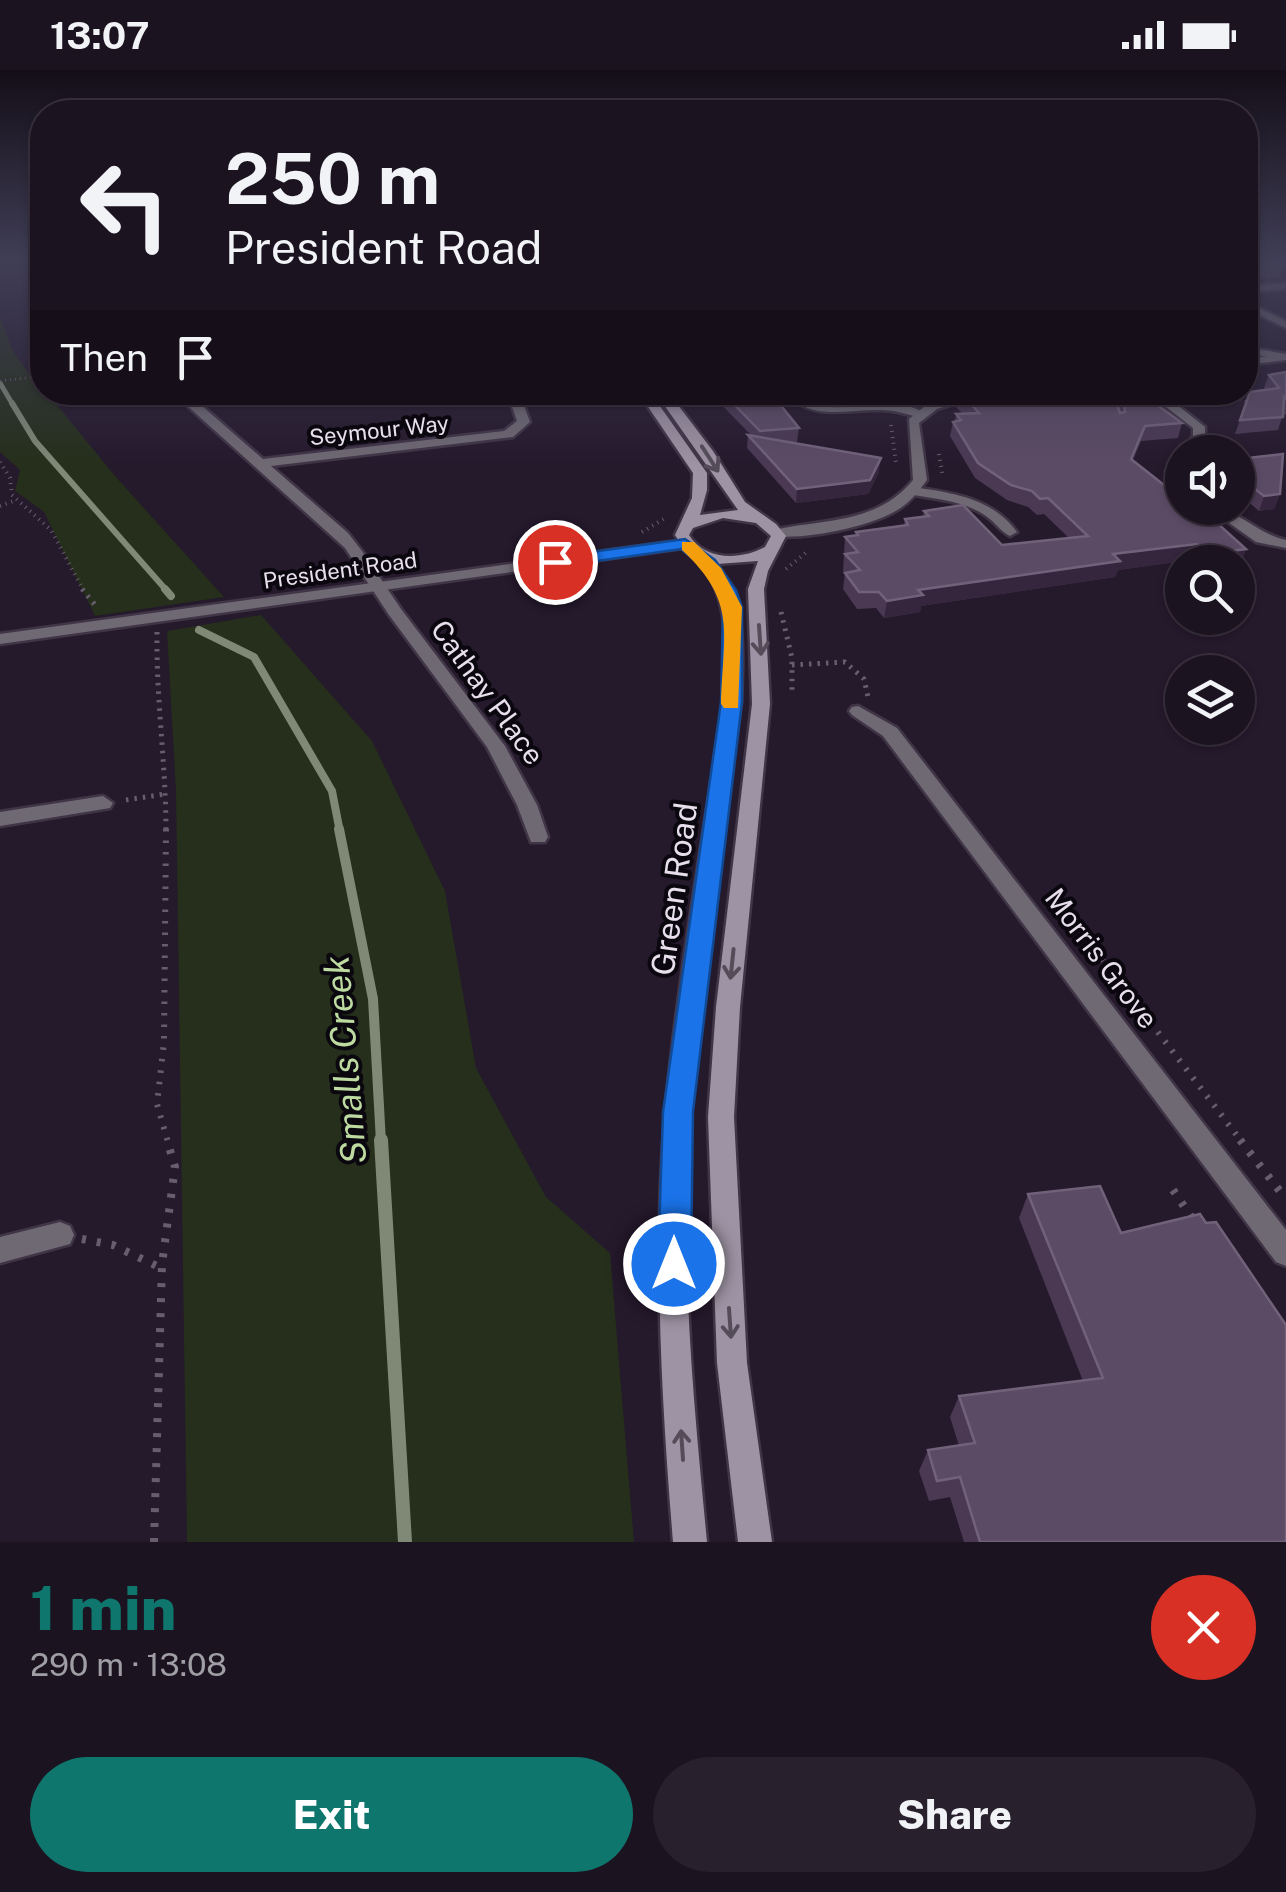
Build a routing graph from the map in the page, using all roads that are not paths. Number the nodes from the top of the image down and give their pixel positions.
1 (1258, 352) edge
2 (1285, 357) edge
3 (1258, 360) edge
4 (193, 405) edge
5 (518, 405) edge
6 (653, 405) edge
7 (671, 405) edge
8 (803, 405) edge
9 (938, 405) edge
10 (1170, 405) edge
11 (920, 414) junction
12 (1199, 435) edge
13 (262, 463) junction
14 (913, 491) junction
15 (762, 520) junction
16 (687, 525) junction
17 (1240, 525) edge
18 (1010, 532) dead end
19 (776, 540) junction
20 (1286, 544) edge
21 (692, 549) junction
22 (378, 587) junction
23 (0, 639) edge
24 (858, 711) road end
25 (103, 803) road end
26 (0, 819) edge
27 (538, 837) dead end
28 (60, 1235) road end
29 (0, 1250) edge
30 (1286, 1253) edge
31 (690, 1542) edge
32 (754, 1542) edge

1 - 2 street
2 - 3 street
4 - 13 street, Cathay Place
5 - 13 street, Seymour Way
6 - 16 main road
7 -> 15 main road
8 - 11 street
9 - 11 street
10 - 12 street
11 - 14 street
13 - 22 street, Cathay Place
14 - 18 street
14 - 19 street
15 - 16 main road
15 - 19 main road
16 - 21 main road
17 - 20 street
19 - 21 main road
19 -> 32 main road
21 - 22 street, President Road
31 -> 21 main road, Green Road
22 - 23 street, President Road
22 - 27 street, Cathay Place
24 - 30 street, Morris Grove
25 - 26 street
28 - 29 street

